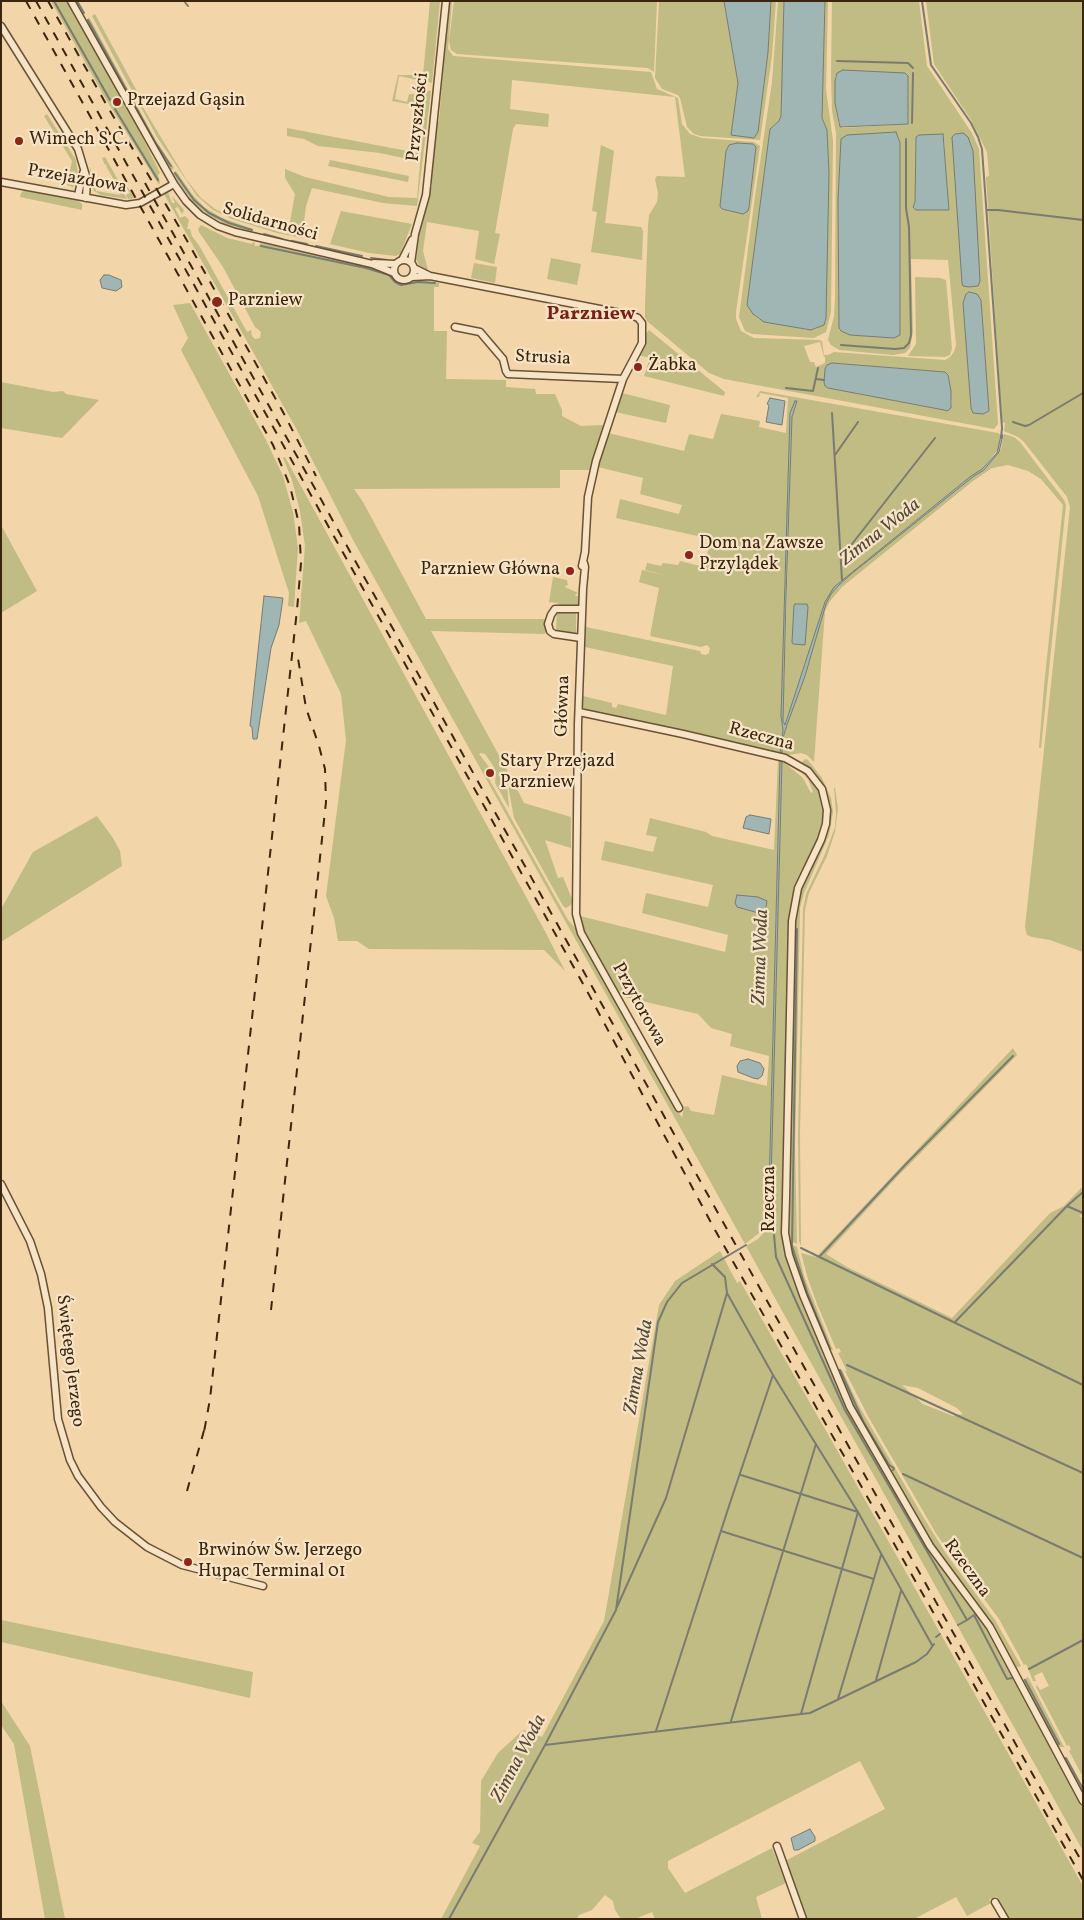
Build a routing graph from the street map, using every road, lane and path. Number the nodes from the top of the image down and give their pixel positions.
1 (71, 1) edge
2 (446, 1) edge
3 (1, 26) edge
4 (84, 171) junction
5 (1, 182) edge
6 (174, 184) junction
7 (78, 196) junction
8 (86, 198) junction
9 (415, 234) junction
10 (402, 260) junction
11 (372, 264) junction
12 (395, 264) junction
13 (412, 265) junction
14 (394, 272) junction
15 (430, 276) junction
16 (412, 277) junction
17 (455, 327) dead end
18 (623, 379) junction
19 (582, 609) junction
20 (581, 638) junction
21 (579, 712) junction
22 (576, 914) joint
23 (679, 1108) dead end
24 (1, 1184) edge
25 (263, 1586) dead end
26 (1083, 1801) edge
27 (777, 1846) dead end
28 (995, 1902) dead end
29 (803, 1919) edge
30 (1005, 1919) edge

1 - 6 street, Solidarności
2 - 9 street, Przyszłości
3 - 4 street
4 - 7 street
4 - 8 street
5 - 7 street, Przejazdowa
6 - 8 street, Przejazdowa
6 - 11 street, Solidarności
7 - 8 street, Przejazdowa
9 - 10 street, Przyszłości
9 - 13 street, Przyszłości
10 - 12 street
10 - 13 street
11 - 12 street, Solidarności
11 - 14 street, Solidarności
12 - 14 street
13 - 15 street
13 - 16 street
14 - 16 street
15 - 16 street
15 - 18 street, Główna
17 - 18 street, Strusia
18 - 19 street, Główna
19 - 20 street, Główna
19 - 20 street
20 - 21 street, Główna
21 - 22 street, Główna
21 - 26 street, Rzeczna
22 - 23 street, Przytorowa
24 - 25 street, Świętego Jerzego
27 - 29 street
28 - 30 street

